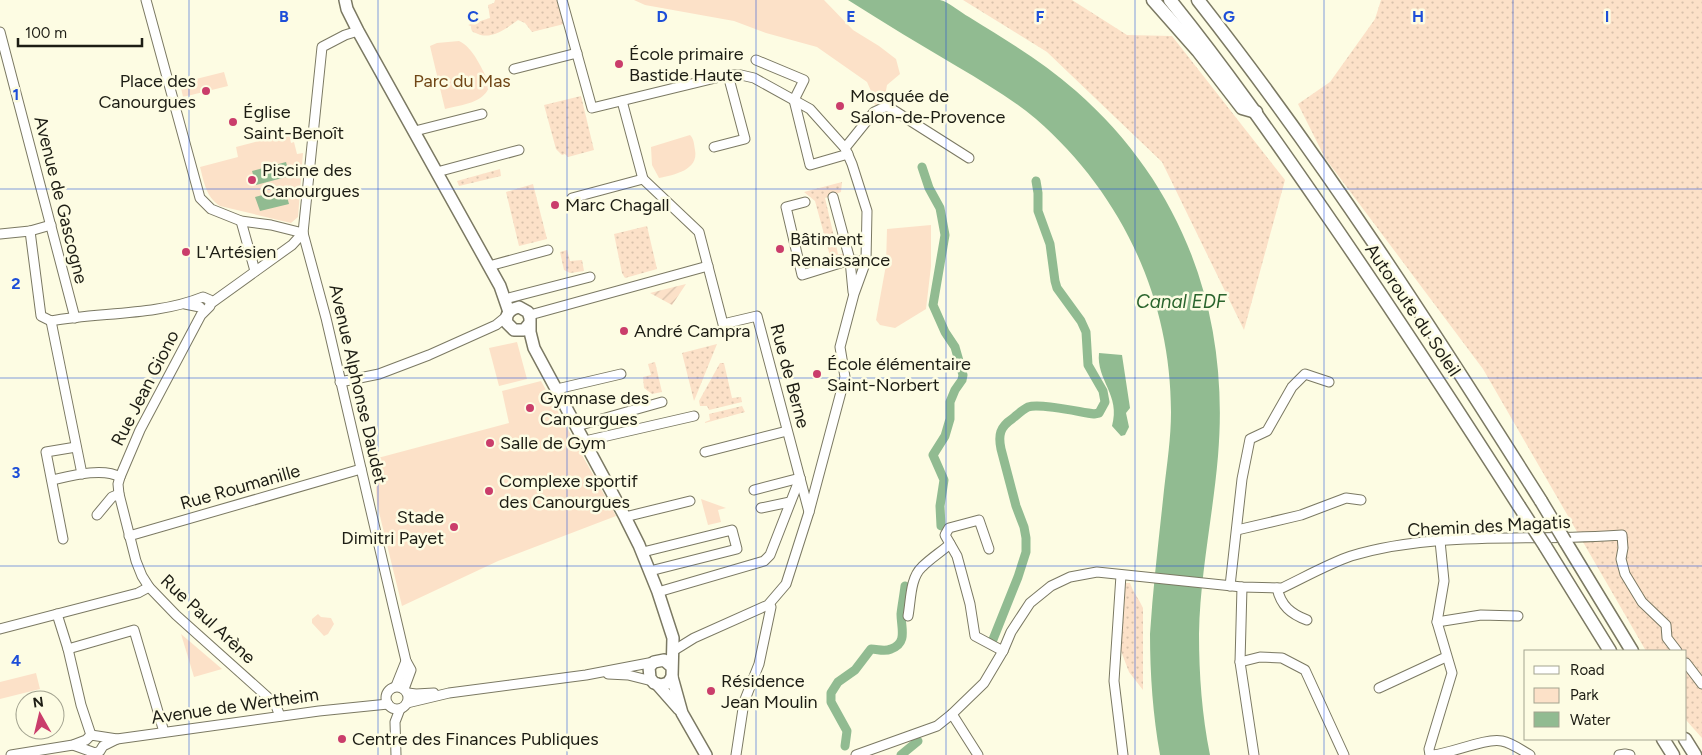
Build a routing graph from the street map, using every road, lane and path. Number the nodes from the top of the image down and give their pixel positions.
1 (146, 0) edge
2 (345, 0) edge
3 (352, 0) edge
4 (562, 0) edge
5 (1153, 0) edge
6 (1170, 0) edge
7 (1198, 0) edge
8 (357, 27) junction
9 (0, 32) edge
10 (577, 54) junction
11 (756, 60) dead end
12 (514, 70) dead end
13 (728, 75) junction
14 (794, 100) junction
15 (622, 101) junction
16 (1256, 112) junction
17 (482, 114) dead end
18 (415, 131) junction
19 (714, 147) dead end
20 (519, 150) dead end
21 (846, 151) junction
22 (969, 158) dead end
23 (437, 172) junction
24 (643, 179) junction
25 (833, 197) dead end
26 (572, 198) dead end
27 (805, 202) dead end
28 (241, 222) junction
29 (51, 225) junction
30 (30, 231) junction
31 (303, 233) junction
32 (0, 234) edge
33 (548, 250) dead end
34 (850, 260) junction
35 (866, 261) junction
36 (489, 266) junction
37 (708, 266) junction
38 (255, 271) junction
39 (590, 277) dead end
40 (500, 286) junction
41 (854, 294) junction
42 (509, 298) junction
43 (204, 305) junction
44 (75, 318) junction
45 (518, 319) junction
46 (51, 321) junction
47 (621, 374) dead end
48 (340, 382) junction
49 (1329, 382) dead end
50 (557, 389) junction
51 (662, 402) dead end
52 (694, 416) dead end
53 (577, 426) junction
54 (787, 431) junction
55 (585, 441) junction
56 (76, 446) junction
57 (705, 452) dead end
58 (821, 465) junction
59 (361, 470) junction
60 (82, 474) junction
61 (120, 477) junction
62 (52, 480) junction
63 (801, 482) junction
64 (754, 490) dead end
65 (119, 494) junction
66 (1361, 500) dead end
67 (690, 501) dead end
68 (790, 502) junction
69 (761, 508) dead end
70 (809, 512) junction
71 (97, 515) dead end
72 (625, 517) junction
73 (1237, 530) junction
74 (128, 536) junction
75 (64, 539) dead end
76 (1440, 541) junction
77 (950, 544) junction
78 (989, 549) dead end
79 (642, 552) junction
80 (650, 571) junction
81 (1121, 575) junction
82 (1230, 586) junction
83 (149, 587) junction
84 (1242, 587) junction
85 (1276, 588) junction
86 (658, 592) junction
87 (772, 607) dead end
88 (57, 614) junction
89 (908, 616) dead end
90 (1518, 616) dead end
91 (1307, 620) dead end
92 (1437, 622) junction
93 (0, 628) edge
94 (671, 635) junction
95 (694, 638) junction
96 (68, 649) junction
97 (1609, 650) edge
98 (1631, 650) edge
99 (1676, 650) edge
100 (673, 651) junction
101 (1003, 651) junction
102 (1446, 657) junction
103 (655, 661) junction
104 (1240, 662) junction
105 (1687, 663) edge
106 (672, 672) junction
107 (597, 673) junction
108 (654, 683) junction
109 (1702, 684) edge
110 (1379, 688) dead end
111 (403, 689) junction
112 (449, 693) junction
113 (388, 702) junction
114 (404, 706) junction
115 (682, 713) junction
116 (952, 714) junction
117 (280, 716) junction
118 (395, 722) junction
119 (164, 732) junction
120 (117, 739) junction
121 (91, 740) junction
122 (1665, 740) edge
123 (1686, 740) edge
124 (100, 751) edge
125 (11, 755) edge
126 (396, 755) edge
127 (706, 755) edge
128 (736, 755) edge
129 (856, 755) edge
130 (978, 755) edge
131 (1123, 755) edge
132 (1254, 755) edge
133 (1344, 755) edge
134 (1431, 755) edge
135 (1530, 755) edge
136 (1618, 755) edge
137 (1630, 755) edge
138 (1673, 755) edge
139 (1694, 755) edge

1 - 28 street
2 - 8 main road
3 - 8 main road
4 - 10 street
5 - 16 highway
6 - 16 highway, Autoroute du Soleil
7 - 98 highway, Autoroute du Soleil, bridge
8 - 18 main road
8 - 31 street
9 - 29 street, Avenue de Gascogne
10 - 12 street
10 - 15 street
11 - 14 street
13 - 14 street
13 - 15 street
13 - 19 street
14 - 21 street
14 - 21 street
15 - 24 street
16 - 97 highway, Autoroute du Soleil, bridge
17 - 18 street
18 - 23 main road
20 - 23 street
21 - 22 street
21 - 35 street
23 - 36 main road
24 - 26 street
24 - 37 street
25 - 34 street
27 - 34 street
28 - 31 street
28 - 38 street
29 - 30 street
29 - 44 street, Avenue de Gascogne
30 - 32 street
30 - 46 street
31 - 38 street
31 - 48 street, Avenue Alphonse Daudet
33 - 36 street
34 - 35 street
34 - 41 street
35 - 41 street
36 - 40 main road
37 - 45 street
37 - 54 street, Rue de Berne
38 - 43 street
39 - 42 street
40 - 42 main road
40 - 45 main road
41 - 58 street
42 - 45 main road
43 - 44 street
43 - 61 street, Rue Jean Giono
44 - 46 street
45 - 48 street
45 - 50 main road
46 - 56 street
47 - 50 street
48 - 59 street, Avenue Alphonse Daudet
49 - 73 street
50 - 53 main road
51 - 53 street
52 - 55 street
53 - 55 main road
54 - 57 street
54 - 63 street, Rue de Berne
55 - 72 main road
56 - 60 street
56 - 62 street
58 - 63 street
58 - 70 street
59 - 74 street, Rue Roumanille
59 - 111 street, Avenue Alphonse Daudet
60 - 61 street
60 - 62 street
61 - 65 street, Rue Paul Arène
62 - 75 street
63 - 64 street
63 - 68 street
63 - 70 street, Rue de Berne
65 - 71 street
65 - 74 street, Rue Paul Arène
66 - 73 street
67 - 72 street
68 - 69 street
68 - 86 street
70 - 95 street
72 - 79 main road
73 - 82 street
74 - 83 street, Rue Paul Arène
76 - 85 street, Chemin des Magatis
76 - 92 street
76 - 99 street, Chemin des Magatis
77 - 78 street
77 - 89 street
77 - 101 street
79 - 80 main road
79 - 80 street
80 - 86 main road
81 - 82 street, Chemin des Magatis
81 - 101 street
81 - 131 street
82 - 84 street, Chemin des Magatis
83 - 88 street
83 - 117 street, Rue Paul Arène
84 - 85 street, Chemin des Magatis
84 - 104 street
85 - 91 street
86 - 94 main road
87 - 128 street
88 - 93 street
88 - 96 street
90 - 92 street
92 - 102 street
94 - 95 street
94 - 100 main road
94 - 103 main road
95 - 100 street
96 - 119 street
96 - 121 street
100 - 106 main road
101 - 116 street
102 - 110 street
102 - 134 street
103 - 106 main road
103 - 107 street
103 - 108 main road
104 - 132 street
104 - 133 street
105 - 109 street
106 - 108 main road
106 - 115 main road
107 - 108 street
107 - 112 street
108 - 115 main road
111 - 112 street
111 - 113 street
111 - 114 street
112 - 114 street
113 - 114 street
113 - 117 street, Avenue de Wertheim
113 - 118 street
114 - 118 street
115 - 127 main road
116 - 129 street
116 - 130 street
117 - 119 street, Avenue de Wertheim
118 - 126 street
119 - 120 street, Avenue de Wertheim
120 - 121 street, Avenue de Wertheim
120 - 124 street, Avenue de Wertheim
121 - 124 street
121 - 124 street
121 - 125 street, Avenue de Wertheim
122 - 138 highway
123 - 139 highway
134 - 135 street
136 - 137 street

